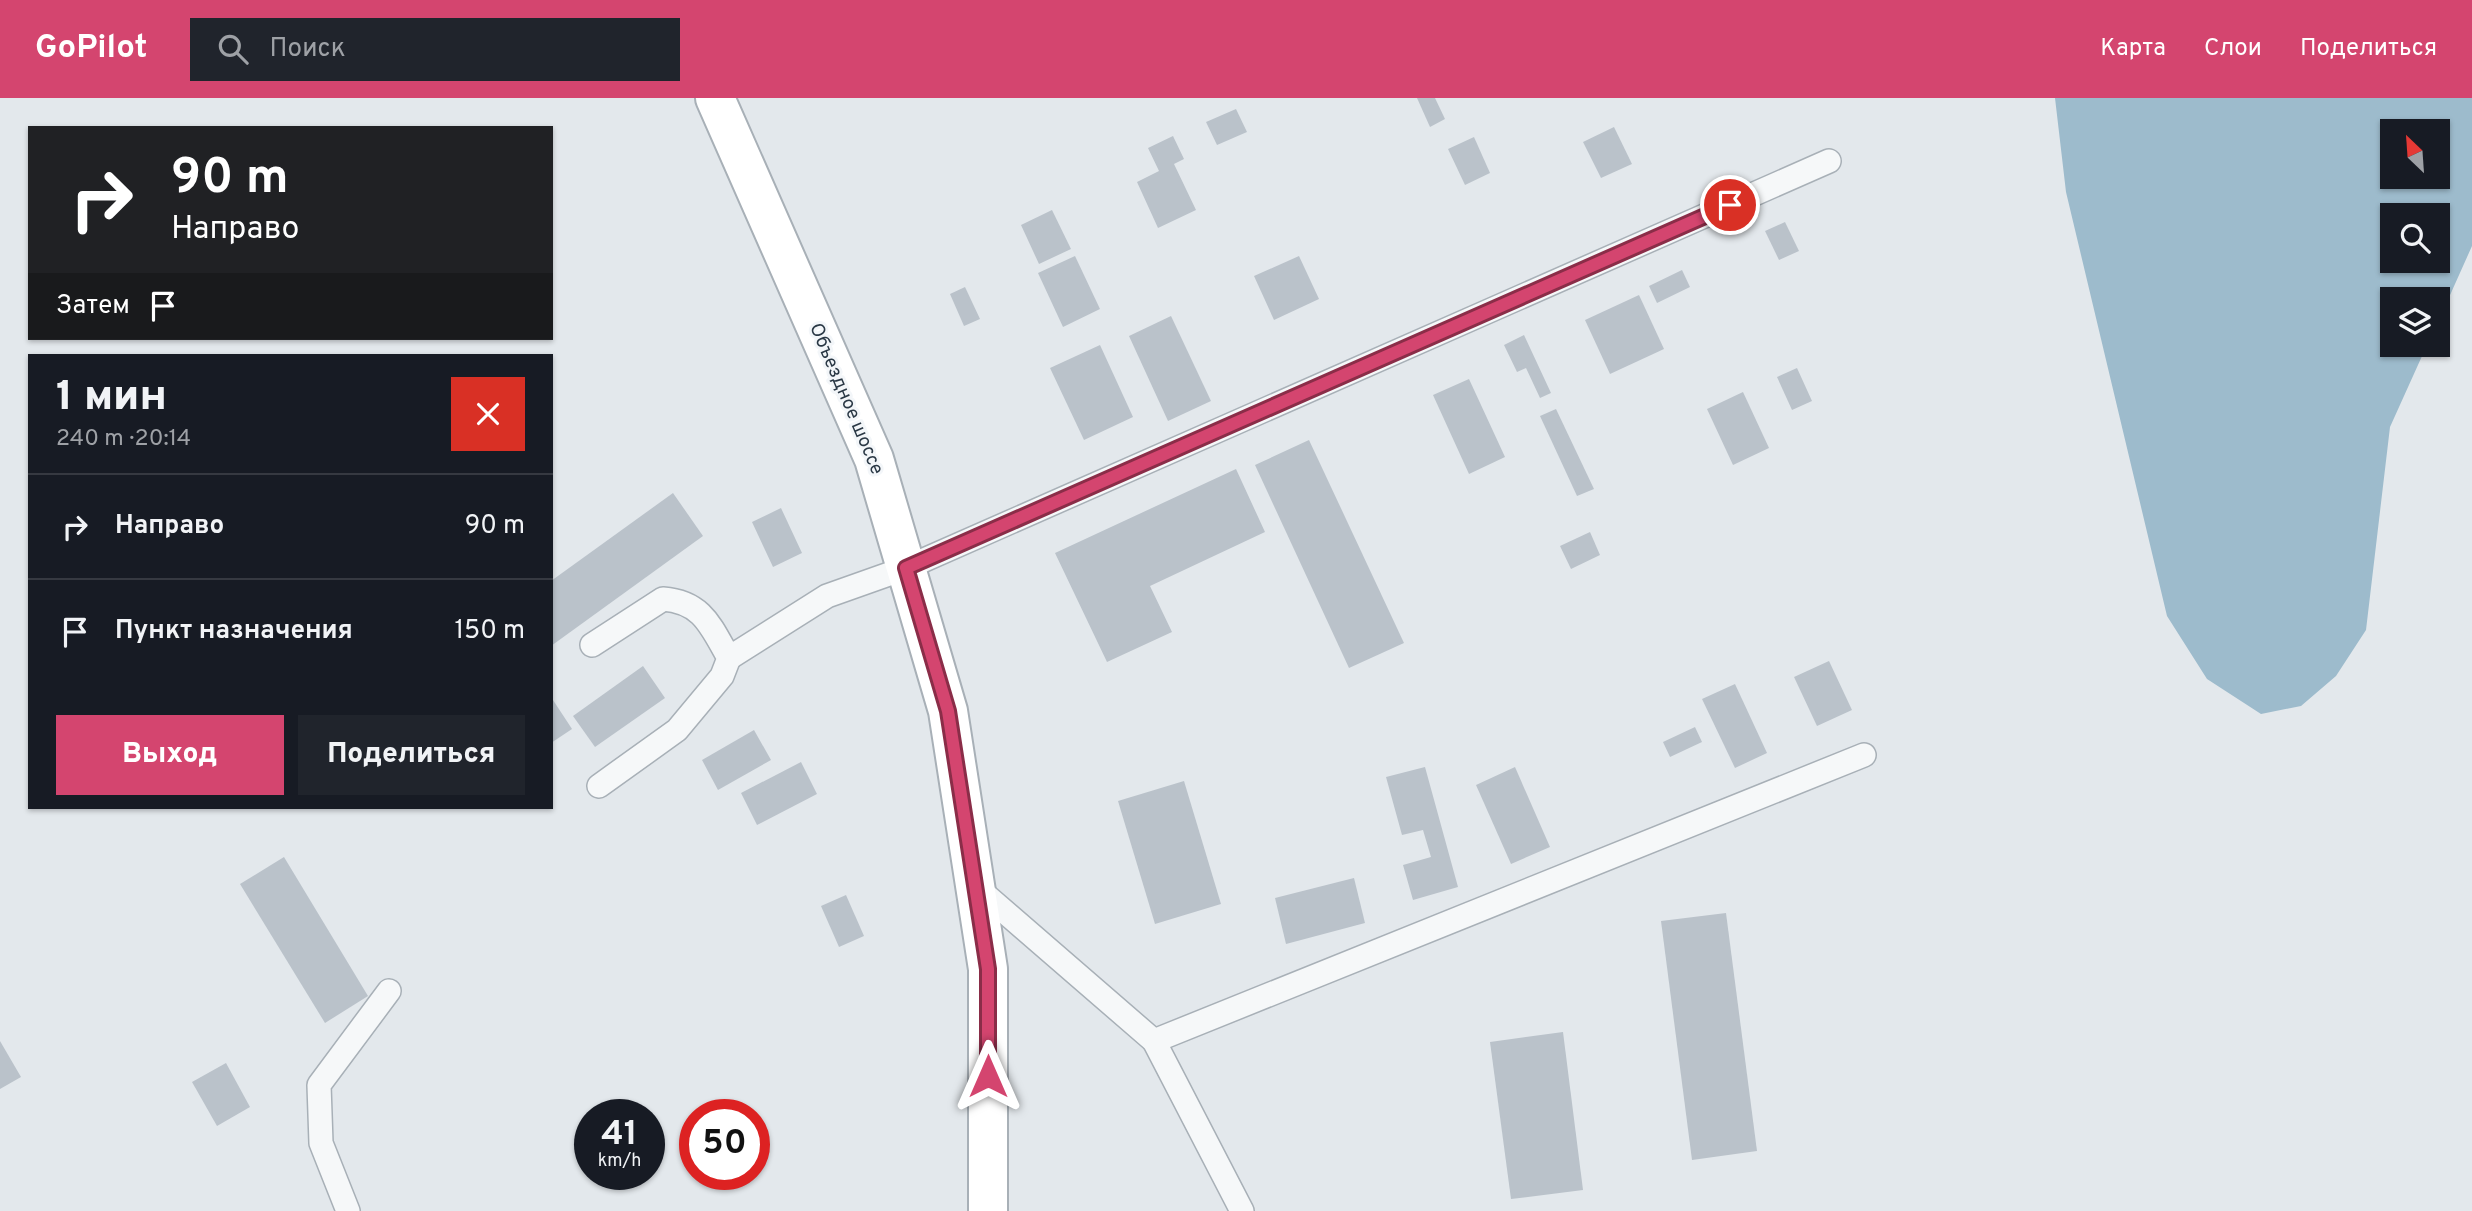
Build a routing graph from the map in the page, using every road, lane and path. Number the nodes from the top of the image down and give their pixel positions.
1 (715, 98) edge
2 (1829, 161) dead end
3 (906, 568) junction
4 (593, 645) dead end
5 (729, 658) junction
6 (1864, 755) dead end
7 (599, 786) dead end
8 (975, 886) junction
9 (389, 991) dead end
10 (1153, 1041) junction
11 (348, 1211) edge
12 (988, 1211) edge
13 (1242, 1211) edge

1 - 3 main road, Объездное шоссе
2 - 3 lane
3 - 5 lane
3 - 8 main road, Объездное шоссе
4 - 5 lane
5 - 7 lane
6 - 10 lane
8 - 10 lane
8 - 12 main road, Объездное шоссе
9 - 11 lane
10 - 13 lane

